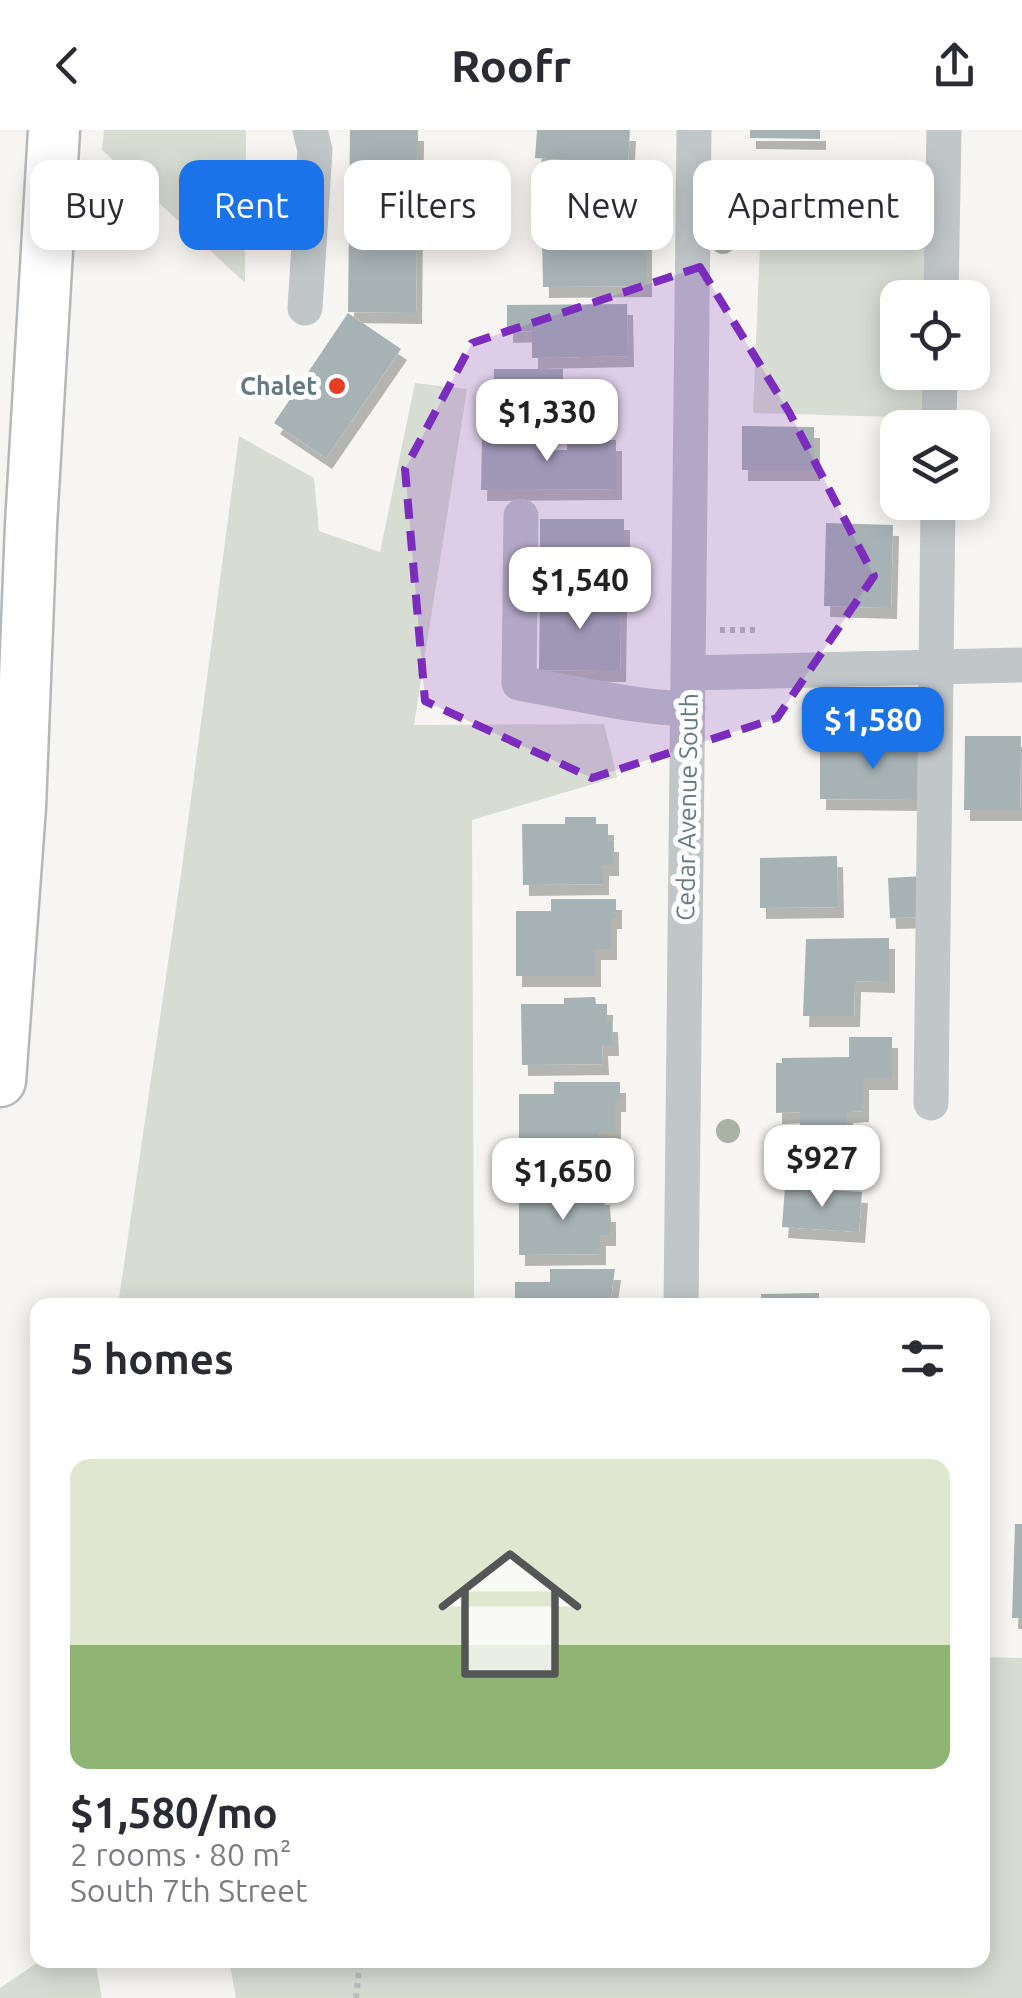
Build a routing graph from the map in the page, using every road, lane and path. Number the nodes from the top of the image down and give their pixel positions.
1 (54, 130) edge
2 (310, 130) edge
3 (694, 130) edge
4 (944, 130) edge
5 (941, 280) edge
6 (305, 308) dead end
7 (521, 516) dead end
8 (938, 520) edge
9 (1022, 665) edge
10 (935, 667) junction
11 (689, 673) junction
12 (688, 709) junction
13 (0, 1067) edge
14 (0, 1081) edge
15 (932, 1103) dead end
16 (681, 1298) edge
17 (359, 1968) edge
18 (356, 1998) edge

1 - 13 highway
2 - 6 street
3 - 11 street, Cedar Avenue South
4 - 5 street
7 - 12 street
8 - 10 street
9 - 10 street
10 - 11 street
10 - 15 street
11 - 12 street, Cedar Avenue South
12 - 16 street, Cedar Avenue South
13 - 14 highway
17 - 18 path

